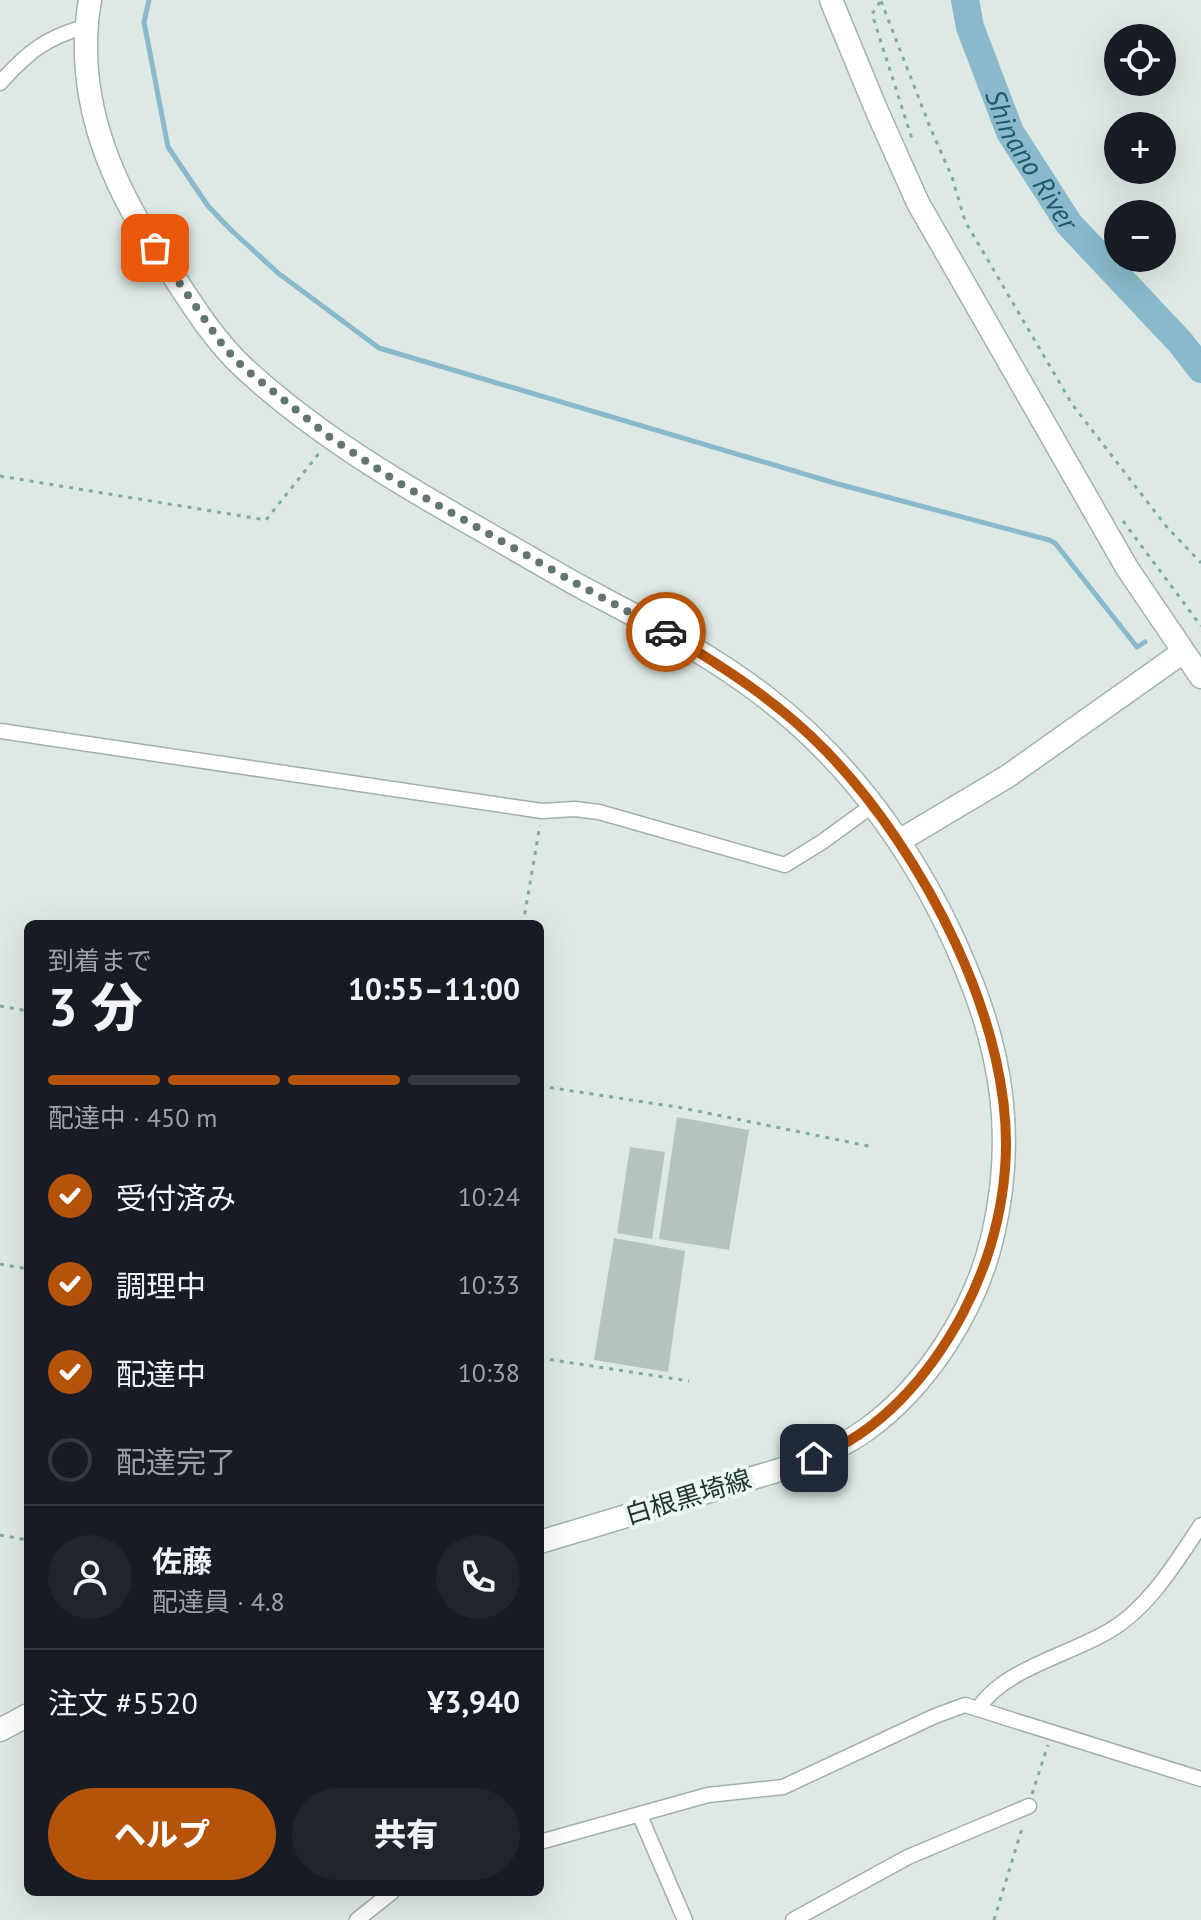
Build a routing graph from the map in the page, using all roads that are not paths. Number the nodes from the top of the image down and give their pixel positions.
1 (90, 0) edge
2 (831, 0) edge
3 (85, 27) junction
4 (0, 83) edge
5 (1183, 652) junction
6 (1201, 677) edge
7 (0, 731) edge
8 (873, 805) junction
9 (899, 841) junction
10 (1201, 1525) edge
11 (544, 1541) edge
12 (978, 1709) junction
13 (24, 1717) edge
14 (0, 1730) edge
15 (1201, 1779) edge
16 (1029, 1806) road end
17 (640, 1816) junction
18 (544, 1841) edge
19 (387, 1896) edge
20 (357, 1920) edge
21 (685, 1920) edge
22 (793, 1920) edge

1 - 3 main road, 白根黒埼線
2 - 5 main road
3 - 4 street
3 - 8 main road, 白根黒埼線
5 - 6 main road
5 - 9 main road
7 - 8 street
8 - 9 main road, 白根黒埼線
9 - 11 main road, 白根黒埼線
10 - 12 street
12 - 15 street
12 - 17 street
13 - 14 main road
16 - 22 street
17 - 18 street
17 - 21 street
19 - 20 street

